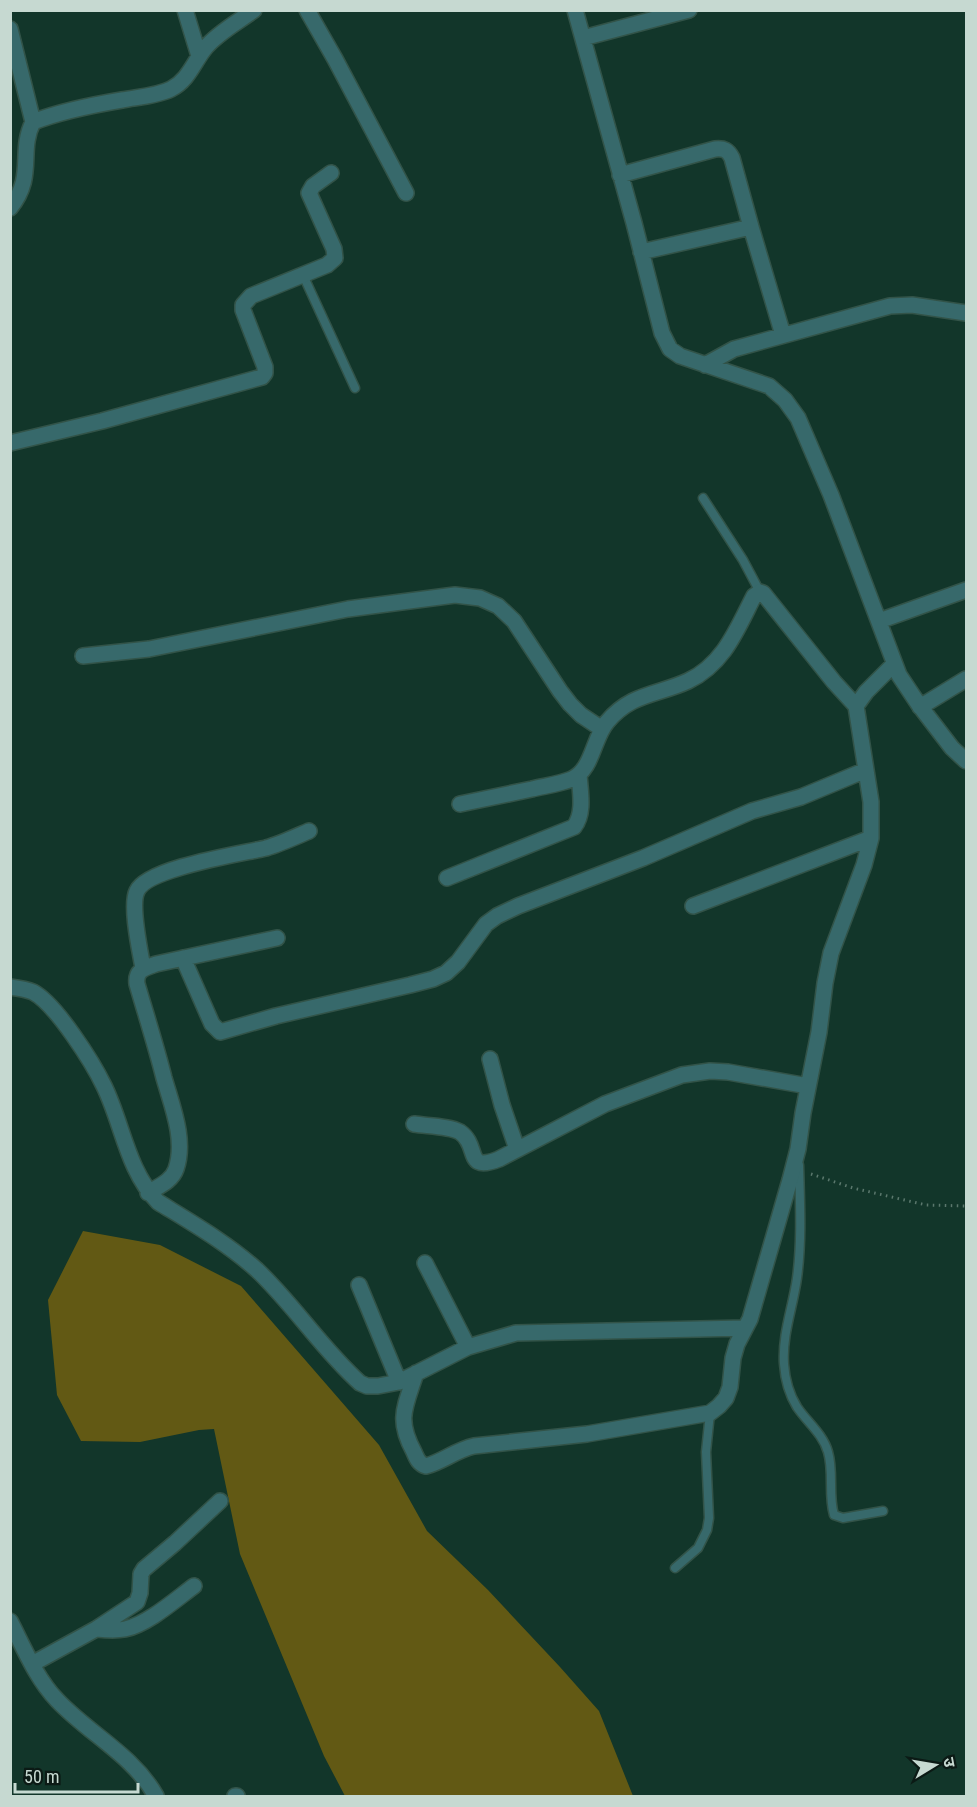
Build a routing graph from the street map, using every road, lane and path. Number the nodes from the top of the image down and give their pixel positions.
1 (185, 10) edge
2 (254, 10) edge
3 (307, 10) edge
4 (575, 10) edge
5 (689, 10) edge
6 (10, 29) edge
7 (583, 38) junction
8 (199, 56) junction
9 (33, 123) junction
10 (331, 172) dead end
11 (620, 175) junction
12 (406, 193) dead end
13 (10, 207) edge
14 (751, 227) junction
15 (641, 252) junction
16 (303, 275) junction
17 (966, 313) edge
18 (783, 335) junction
19 (705, 365) junction
20 (355, 388) dead end
21 (10, 443) edge
22 (703, 498) dead end
23 (966, 590) edge
24 (760, 592) junction
25 (879, 621) junction
26 (83, 656) dead end
27 (894, 664) junction
28 (966, 679) edge
29 (856, 706) junction
30 (920, 706) junction
31 (602, 729) junction
32 (966, 761) edge
33 (866, 770) junction
34 (579, 774) junction
35 (460, 804) dead end
36 (309, 831) dead end
37 (871, 838) junction
38 (447, 878) dead end
39 (693, 906) dead end
40 (277, 938) dead end
41 (183, 958) junction
42 (143, 968) junction
43 (10, 987) edge
44 (490, 1059) dead end
45 (808, 1086) junction
46 (414, 1124) dead end
47 (518, 1149) junction
48 (798, 1149) junction
49 (799, 1170) junction
50 (148, 1193) junction
51 (966, 1206) edge
52 (425, 1263) dead end
53 (359, 1285) dead end
54 (745, 1328) junction
55 (468, 1347) junction
56 (416, 1374) junction
57 (399, 1382) junction
58 (710, 1413) junction
59 (220, 1501) dead end
60 (883, 1511) dead end
61 (675, 1568) dead end
62 (194, 1586) dead end
63 (10, 1621) edge
64 (96, 1629) junction
65 (32, 1664) junction
66 (147, 1792) edge

1 - 8 street
2 - 8 street
3 - 12 street
4 - 7 street
5 - 7 street
6 - 9 street
7 - 11 street
8 - 9 street
9 - 13 street
10 - 16 street
11 - 14 street
11 - 15 street
14 - 15 street
14 - 18 street
15 - 19 street
16 - 20 lane
16 - 21 street
17 - 18 street
18 - 19 street
19 - 25 street
22 - 24 lane
23 - 25 street
24 - 29 street
24 - 31 street
25 - 27 street
26 - 31 street
27 - 29 street
27 - 30 street
28 - 30 street
29 - 33 street
30 - 32 street
31 - 34 street
33 - 37 street
33 - 41 street
34 - 35 street
34 - 38 street
36 - 42 street
37 - 39 street
37 - 45 street
40 - 41 street
41 - 42 street
42 - 50 street
43 - 50 street
44 - 47 street
45 - 47 street
45 - 48 street
46 - 47 street
48 - 49 lane
48 - 54 street
49 - 51 path
49 - 60 lane
50 - 57 street
52 - 55 street
53 - 57 street
54 - 55 street
54 - 58 street
55 - 56 street
56 - 57 street
56 - 58 street
58 - 61 lane
59 - 64 street
62 - 64 street
63 - 65 street
64 - 65 street
65 - 66 street

